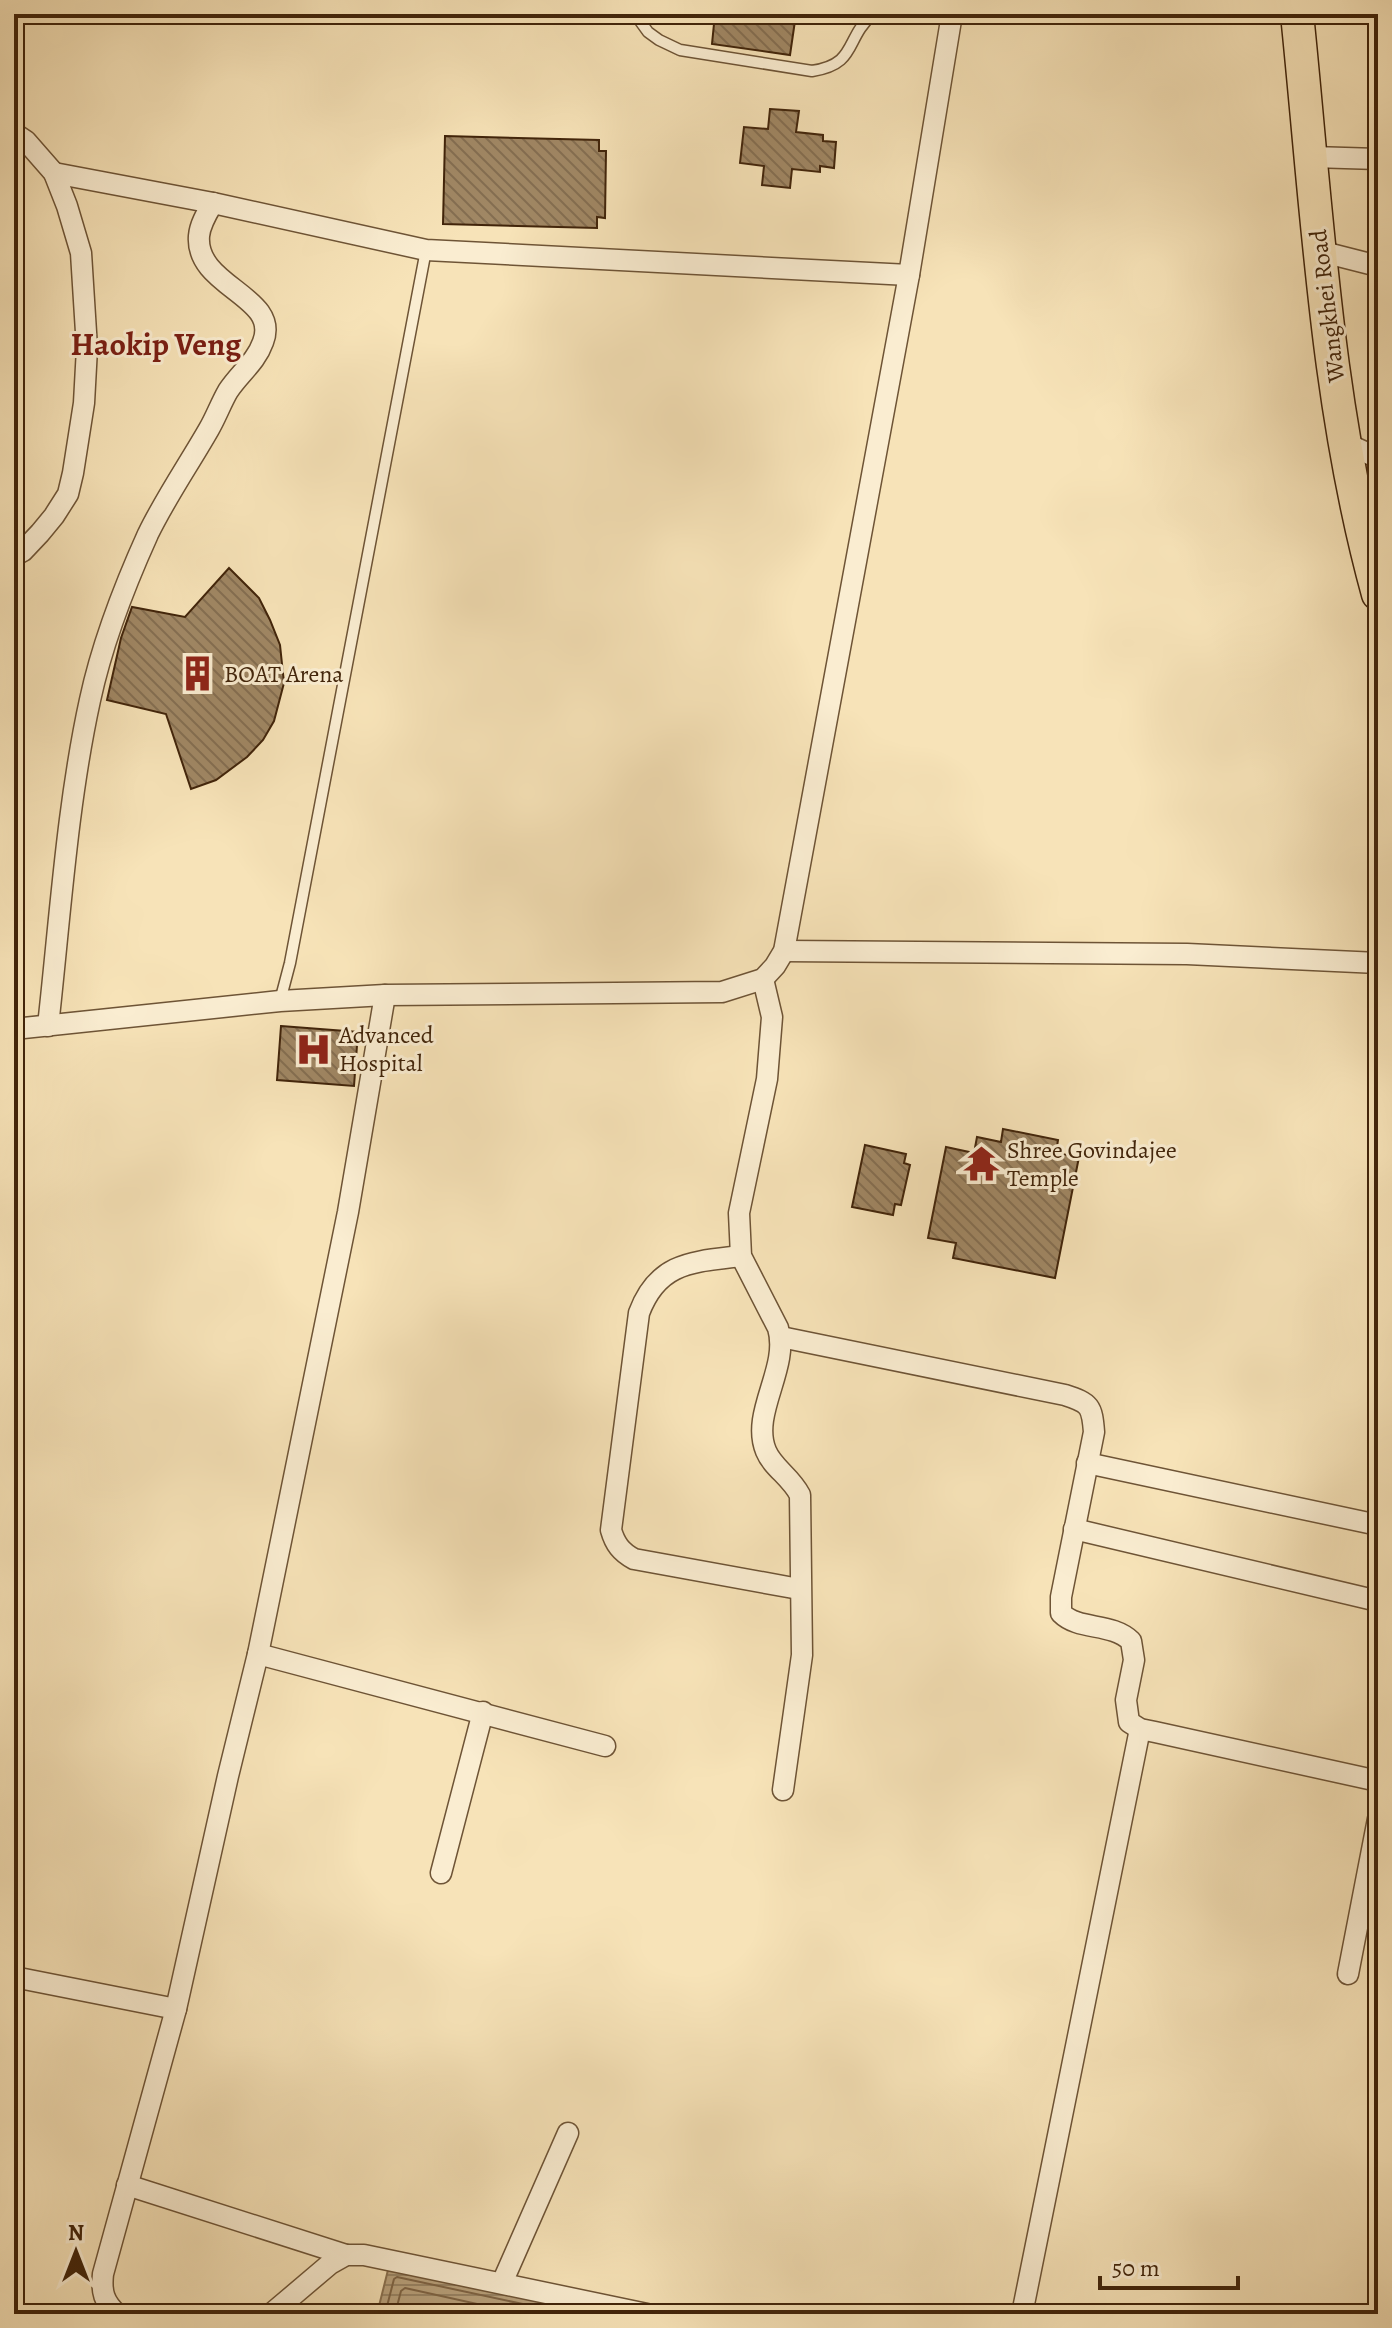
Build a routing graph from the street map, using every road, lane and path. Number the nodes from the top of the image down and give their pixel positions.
1 (635, 14) edge
2 (873, 14) edge
3 (952, 14) edge
4 (1297, 14) edge
5 (14, 133) edge
6 (1312, 157) junction
7 (1378, 159) edge
8 (54, 173) junction
9 (213, 203) junction
10 (426, 250) junction
11 (1319, 251) junction
12 (1378, 266) edge
13 (909, 275) junction
14 (1343, 442) junction
15 (1378, 458) edge
16 (14, 556) edge
17 (1376, 580) edge
18 (784, 951) junction
19 (1378, 963) edge
20 (763, 979) junction
21 (385, 995) junction
22 (280, 1001) junction
23 (48, 1026) junction
24 (14, 1029) edge
25 (741, 1256) junction
26 (781, 1337) junction
27 (1087, 1463) junction
28 (1378, 1525) edge
29 (1074, 1529) junction
30 (799, 1589) junction
31 (1378, 1601) edge
32 (258, 1654) junction
33 (483, 1712) junction
34 (1140, 1729) junction
35 (605, 1746) dead end
36 (1378, 1781) edge
37 (783, 1790) dead end
38 (1378, 1819) edge
39 (441, 1873) dead end
40 (1348, 1974) dead end
41 (14, 1977) edge
42 (176, 2009) junction
43 (568, 2133) dead end
44 (127, 2185) junction
45 (346, 2255) junction
46 (502, 2283) junction
47 (117, 2314) edge
48 (271, 2314) edge
49 (647, 2314) edge
50 (1022, 2314) edge

1 - 2 lane
3 - 13 street
4 - 6 main road, Wangkhei Road
5 - 8 street
6 - 7 street
6 - 11 main road, Wangkhei Road
8 - 9 street
8 - 16 street
9 - 10 street
9 - 23 street
10 - 13 street
10 - 22 lane
11 - 12 street
11 - 14 main road, Wangkhei Road
13 - 18 street
14 - 15 street
14 - 17 main road, Wangkhei Road
18 - 19 street
18 - 20 street
20 - 21 street
20 - 25 street
21 - 22 street
21 - 32 street
22 - 23 street
23 - 24 street
25 - 26 street
25 - 30 street
26 - 27 street
26 - 30 street
27 - 28 street
27 - 29 street
29 - 31 street
29 - 34 street
30 - 37 street
32 - 33 street
32 - 42 street
33 - 35 street
33 - 39 street
34 - 36 street
34 - 50 street
38 - 40 street
41 - 42 street
42 - 44 street
43 - 46 street
44 - 45 street
44 - 47 street
45 - 46 street
45 - 48 street
46 - 49 street

